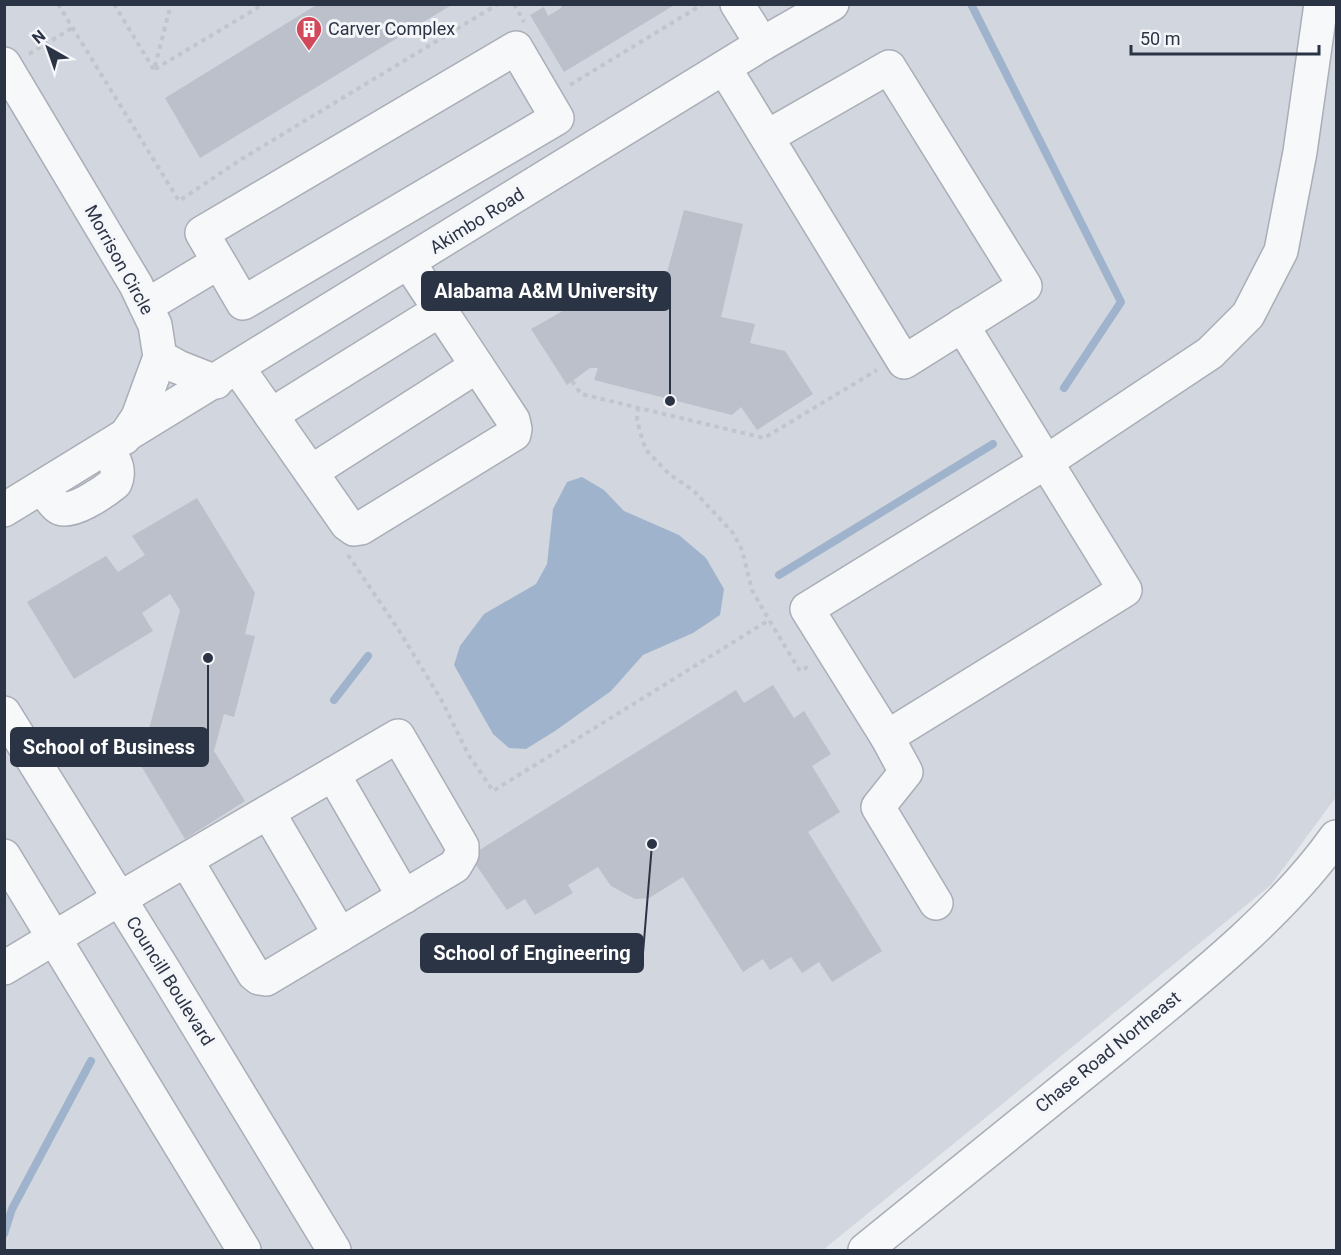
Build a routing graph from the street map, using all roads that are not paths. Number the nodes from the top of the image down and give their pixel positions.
1 (737, 4) edge
2 (832, 4) edge
3 (1321, 4) edge
4 (762, 44) junction
5 (5, 65) edge
6 (725, 69) junction
7 (767, 137) junction
8 (219, 262) junction
9 (409, 263) junction
10 (146, 306) junction
11 (440, 310) junction
12 (962, 325) junction
13 (160, 357) junction
14 (477, 366) junction
15 (227, 375) junction
16 (271, 415) junction
17 (115, 444) junction
18 (1046, 462) junction
19 (310, 472) junction
20 (4, 510) edge
21 (4, 713) edge
22 (887, 737) junction
23 (333, 774) junction
24 (268, 812) junction
25 (1336, 837) edge
26 (4, 856) edge
27 (186, 860) junction
28 (404, 897) junction
29 (119, 899) junction
30 (936, 903) dead end
31 (340, 935) junction
32 (54, 938) junction
33 (4, 968) edge
34 (244, 1251) edge
35 (334, 1251) edge
36 (865, 1251) edge

1 - 4 street
2 - 4 street, Akimbo Road
3 - 18 street
4 - 6 street, Akimbo Road
5 - 10 street, Morrison Circle
6 - 7 street
6 - 9 street, Akimbo Road
7 - 12 street
7 - 12 street
8 - 8 street
8 - 10 street
9 - 11 street
9 - 15 street, Akimbo Road
10 - 13 street, Morrison Circle
11 - 14 street
11 - 16 street
12 - 18 street
13 - 15 street
13 - 17 street, Morrison Circle
14 - 19 street
14 - 19 street
15 - 16 street
15 - 17 street, Akimbo Road
16 - 19 street
17 - 20 street, Morrison Circle
18 - 22 street
18 - 22 street
21 - 29 street, Councill Boulevard
22 - 30 street
23 - 24 street
23 - 28 street
23 - 28 street
24 - 27 street
24 - 31 street
25 - 36 street, Chase Road Northeast
26 - 32 street
27 - 29 street
27 - 31 street
28 - 31 street
29 - 32 street
29 - 35 street, Councill Boulevard
32 - 33 street
32 - 34 street

